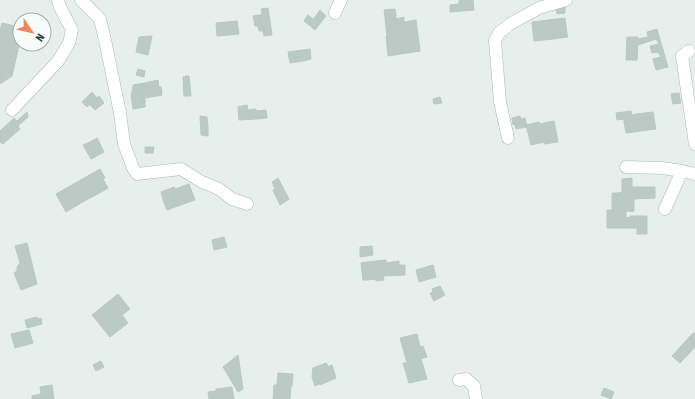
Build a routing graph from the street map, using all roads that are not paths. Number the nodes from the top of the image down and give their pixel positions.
1 (58, 0) edge
2 (82, 0) edge
3 (341, 0) edge
4 (566, 0) edge
5 (335, 13) dead end
6 (689, 51) dead end
7 (12, 110) dead end
8 (508, 138) dead end
9 (695, 144) edge
10 (626, 167) dead end
11 (682, 171) junction
12 (695, 174) edge
13 (247, 204) dead end
14 (665, 209) dead end
15 (459, 380) dead end
16 (476, 399) edge

1 - 7 street
2 - 13 street
3 - 5 street
4 - 8 street
6 - 9 street
10 - 11 street
11 - 12 street
11 - 14 street
15 - 16 street

